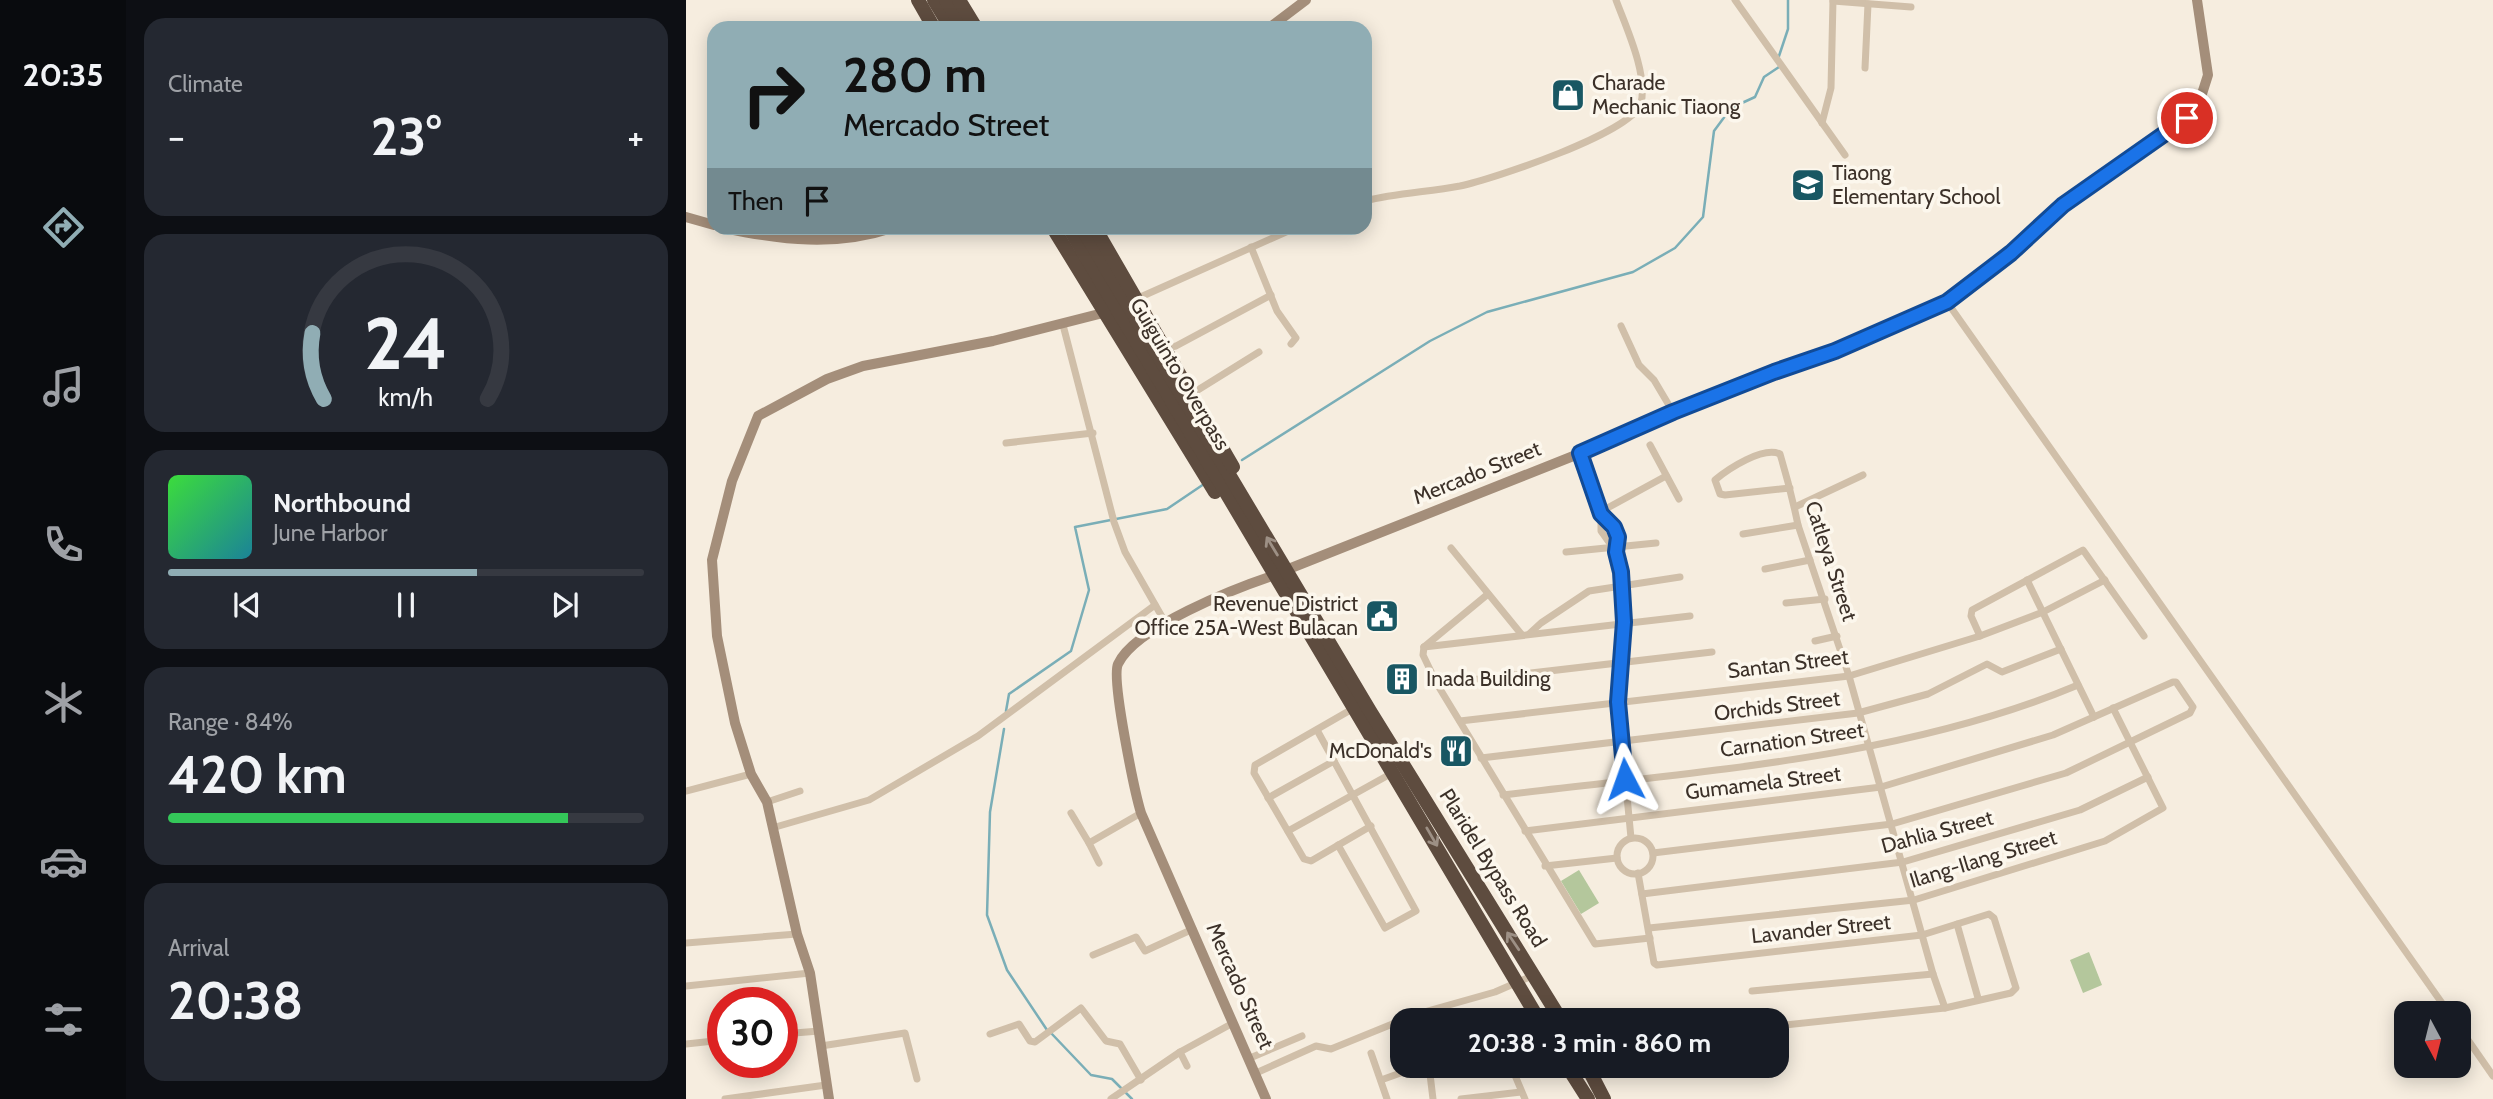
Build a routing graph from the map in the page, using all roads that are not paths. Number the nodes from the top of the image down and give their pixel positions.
1 (918, 0) edge
2 (959, 0) edge
3 (1306, 0) edge
4 (1616, 0) edge
5 (1735, 0) edge
6 (1833, 0) edge
7 (2197, 0) edge
8 (939, 2) edge
9 (1868, 4) junction
10 (1911, 7) dead end
11 (930, 21) edge
12 (948, 21) edge
13 (957, 21) edge
14 (972, 21) edge
15 (1278, 21) edge
16 (1865, 68) dead end
17 (1822, 122) junction
18 (1845, 155) dead end
19 (1372, 200) edge
20 (686, 217) edge
21 (707, 223) edge
22 (771, 235) edge
23 (865, 235) edge
24 (1059, 235) edge
25 (1073, 235) edge
26 (1085, 235) edge
27 (1100, 235) edge
28 (1279, 235) edge
29 (1251, 247) junction
30 (1270, 296) junction
31 (1136, 299) junction
32 (1113, 302) junction
33 (1947, 302) junction
34 (1063, 325) junction
35 (1621, 326) dead end
36 (1291, 344) dead end
37 (1166, 348) junction
38 (1259, 352) dead end
39 (1193, 393) junction
40 (1673, 412) junction
41 (1093, 433) junction
42 (1006, 443) dead end
43 (1650, 445) dead end
44 (1580, 453) junction
45 (1863, 475) dead end
46 (1666, 476) junction
47 (1790, 488) junction
48 (1679, 499) dead end
49 (1795, 507) junction
50 (1601, 513) junction
51 (1258, 523) junction
52 (1798, 524) junction
53 (1743, 534) dead end
54 (1656, 542) dead end
55 (1451, 548) dead end
56 (1615, 549) junction
57 (1566, 552) dead end
58 (1810, 560) junction
59 (1765, 569) dead end
60 (1280, 572) junction
61 (1680, 577) dead end
62 (2027, 580) junction
63 (2105, 580) junction
64 (1621, 586) junction
65 (1488, 594) junction
66 (1825, 599) junction
67 (1786, 604) dead end
68 (1154, 605) junction
69 (2043, 612) junction
70 (1690, 616) dead end
71 (1165, 622) junction
72 (1624, 622) junction
73 (1526, 635) junction
74 (1837, 636) junction
75 (1980, 636) junction
76 (2144, 636) dead end
77 (1815, 641) dead end
78 (1424, 647) junction
79 (2061, 649) junction
80 (1712, 652) dead end
81 (1622, 662) junction
82 (1850, 676) junction
83 (1437, 684) junction
84 (2078, 685) junction
85 (1618, 702) junction
86 (1355, 708) junction
87 (2113, 708) junction
88 (1858, 713) junction
89 (2094, 717) junction
90 (1460, 721) junction
91 (1317, 730) junction
92 (1623, 743) junction
93 (2131, 743) junction
94 (1869, 748) junction
95 (1482, 758) junction
96 (1334, 761) junction
97 (1394, 772) junction
98 (751, 774) junction
99 (2148, 777) junction
100 (1625, 779) junction
101 (1881, 787) junction
102 (686, 790) edge
103 (800, 791) dead end
104 (1353, 794) junction
105 (1503, 795) junction
106 (1268, 798) junction
107 (767, 802) junction
108 (1071, 813) dead end
109 (1142, 813) junction
110 (1629, 817) junction
111 (1892, 824) junction
112 (1371, 826) junction
113 (772, 828) junction
114 (1288, 831) junction
115 (1525, 831) junction
116 (1631, 838) junction
117 (1089, 843) junction
118 (1338, 845) junction
119 (1653, 853) junction
120 (1617, 858) junction
121 (1903, 862) junction
122 (1098, 863) dead end
123 (1545, 866) junction
124 (1638, 873) junction
125 (1642, 894) junction
126 (1914, 900) junction
127 (1957, 924) junction
128 (1649, 928) junction
129 (1194, 929) junction
130 (797, 934) junction
131 (1922, 935) junction
132 (1650, 938) junction
133 (686, 943) edge
134 (1093, 955) dead end
135 (810, 973) junction
136 (1933, 974) junction
137 (1535, 975) junction
138 (1517, 984) junction
139 (686, 986) edge
140 (1752, 991) dead end
141 (1979, 998) junction
142 (2441, 1001) edge
143 (1445, 1008) edge
144 (1532, 1008) edge
145 (1554, 1008) edge
146 (1945, 1008) junction
147 (1233, 1023) junction
148 (1789, 1025) edge
149 (1390, 1027) edge
150 (818, 1031) junction
151 (798, 1033) edge
152 (990, 1034) dead end
153 (1302, 1036) dead end
154 (707, 1042) edge
155 (686, 1044) edge
156 (2471, 1044) edge
157 (821, 1046) junction
158 (1180, 1052) junction
159 (1371, 1053) dead end
160 (1251, 1058) junction
161 (1187, 1066) dead end
162 (1256, 1073) junction
163 (2493, 1076) edge
164 (1390, 1077) edge
165 (1430, 1078) edge
166 (1516, 1078) edge
167 (1575, 1078) edge
168 (1593, 1078) edge
169 (917, 1079) dead end
170 (1141, 1080) junction
171 (1381, 1080) junction
172 (826, 1084) junction
173 (1523, 1096) edge
174 (725, 1099) edge
175 (829, 1099) edge
176 (1111, 1099) edge
177 (1266, 1099) edge
178 (1387, 1099) edge
179 (1433, 1099) edge
180 (1461, 1099) edge
181 (1588, 1099) edge
182 (1604, 1099) edge

1 - 11 highway
2 - 14 highway
3 - 15 street
4 - 19 street
5 - 17 street
6 - 9 street
6 - 17 street
7 - 33 street, Mercado Street
8 - 12 highway
8 - 13 highway
9 - 10 street
9 - 16 street
17 - 18 street
20 - 21 street
22 - 23 street
24 - 32 highway
25 - 32 highway, Guiguinto Overpass
26 - 32 highway, Guiguinto Overpass
27 - 31 highway
28 - 29 street
29 - 30 street
29 - 31 street
30 - 36 street
30 - 37 street
31 - 37 highway
32 - 34 street
32 - 51 highway, Guiguinto Overpass
32 - 60 highway, Plaridel Bypass Road
33 - 40 street, Mercado Street
33 - 142 street
34 - 41 street
34 - 98 street
35 - 40 street
37 - 39 highway
38 - 39 street
39 - 51 highway
40 - 44 street, Mercado Street
41 - 42 street
41 - 68 street
43 - 46 street
44 - 50 street
44 - 60 street, Mercado Street
45 - 49 street
46 - 48 street
46 - 50 street
47 - 47 street, Catleya Street
47 - 49 street, Catleya Street
49 - 52 street, Catleya Street
50 - 56 street
50 - 56 street
60 -> 51 highway, Plaridel Bypass Road
52 - 53 street
52 - 58 street, Catleya Street
54 - 56 street
55 - 65 street
56 - 57 street
56 - 64 street
58 - 59 street
58 - 66 street, Catleya Street
60 - 71 street, Mercado Street
60 - 86 highway, Plaridel Bypass Road
137 -> 60 highway, Plaridel Bypass Road
61 - 64 street
62 - 63 street
62 - 69 street
62 - 75 street
63 - 69 street, Santan Street
63 - 76 street
64 - 72 street
64 - 73 street
65 - 73 street
65 - 78 street
66 - 67 street
66 - 74 street, Catleya Street
68 - 71 street
68 - 113 street
69 - 75 street, Santan Street
69 - 79 street
70 - 72 street
71 - 109 street, Mercado Street
72 - 73 street
72 - 81 street
73 - 78 street
74 - 77 street
74 - 82 street, Catleya Street
75 - 82 street, Santan Street
78 - 83 street
79 - 84 street
79 - 88 street, Orchids Street
80 - 81 street
81 - 83 street
81 - 85 street
82 - 85 street, Santan Street
82 - 88 street, Catleya Street
83 - 90 street
84 - 89 street
84 - 94 street, Carnation Street
85 - 90 street, Santan Street
85 - 92 street
86 - 91 street
86 - 97 highway, Plaridel Bypass Road
87 - 89 street, Gumamela Street
87 - 93 street, Ilang-Ilang Street
87 - 93 street, Gumamela Street
88 - 92 street, Orchids Street
88 - 94 street, Catleya Street
89 - 101 street, Gumamela Street
90 - 95 street
91 - 96 street
91 - 106 street
92 - 95 street, Orchids Street
92 - 100 street
93 - 99 street, Ilang-Ilang Street
93 - 111 street
94 - 100 street, Carnation Street
94 - 101 street, Catleya Street
95 - 105 street
96 - 104 street
96 - 106 street
97 - 104 street
97 -> 138 highway, Plaridel Bypass Road
98 - 102 street
98 - 107 street
99 - 121 street, Dahlia Street
99 - 126 street, Ilang-Ilang Street
100 - 105 street, Carnation Street
100 - 110 street
101 - 110 street, Gumamela Street
101 - 111 street, Catleya Street
103 - 107 street
104 - 112 street
104 - 114 street
105 - 115 street
106 - 114 street
107 - 113 street
108 - 117 street
109 - 117 street
109 - 129 street, Mercado Street
110 - 115 street, Gumamela Street
110 - 116 street
111 - 119 street
111 - 121 street, Catleya Street
112 - 118 street
112 - 118 street
113 - 130 street
114 - 118 street
115 - 123 street
116 - 119 street
116 - 120 street
117 - 122 street
119 - 124 street
120 - 123 street
120 - 124 street
121 - 125 street, Dahlia Street
121 - 126 street, Catleya Street
123 - 132 street
124 - 125 street
125 - 128 street
126 - 128 street, Ilang-Ilang Street
126 - 131 street, Catleya Street
127 - 131 street, Lavander Street
127 - 141 street
127 - 141 street, Lavander Street
128 - 132 street
129 - 134 street
129 - 147 street, Mercado Street
130 - 133 street
130 - 135 street
131 - 132 street, Lavander Street
131 - 136 street, Catleya Street
135 - 139 street
135 - 150 street
136 - 140 street
136 - 146 street, Catleya Street
137 - 138 street
137 - 145 highway, Plaridel Bypass Road
138 - 143 street
138 - 144 highway, Plaridel Bypass Road
141 - 146 street
146 - 148 street
147 - 158 street
147 - 160 street, Mercado Street
149 - 162 street
150 - 151 street
150 - 157 street
152 - 170 street
153 - 160 street
154 - 155 street
156 - 163 street
157 - 169 street
157 - 172 street
158 - 161 street
158 - 170 street
159 - 171 street
160 - 162 street, Mercado Street
162 - 177 street, Mercado Street
164 - 171 street
165 - 179 street
166 - 173 street
167 - 181 highway
168 - 182 highway
170 - 176 street
171 - 178 street
172 - 174 street
172 - 175 street
173 - 180 street

